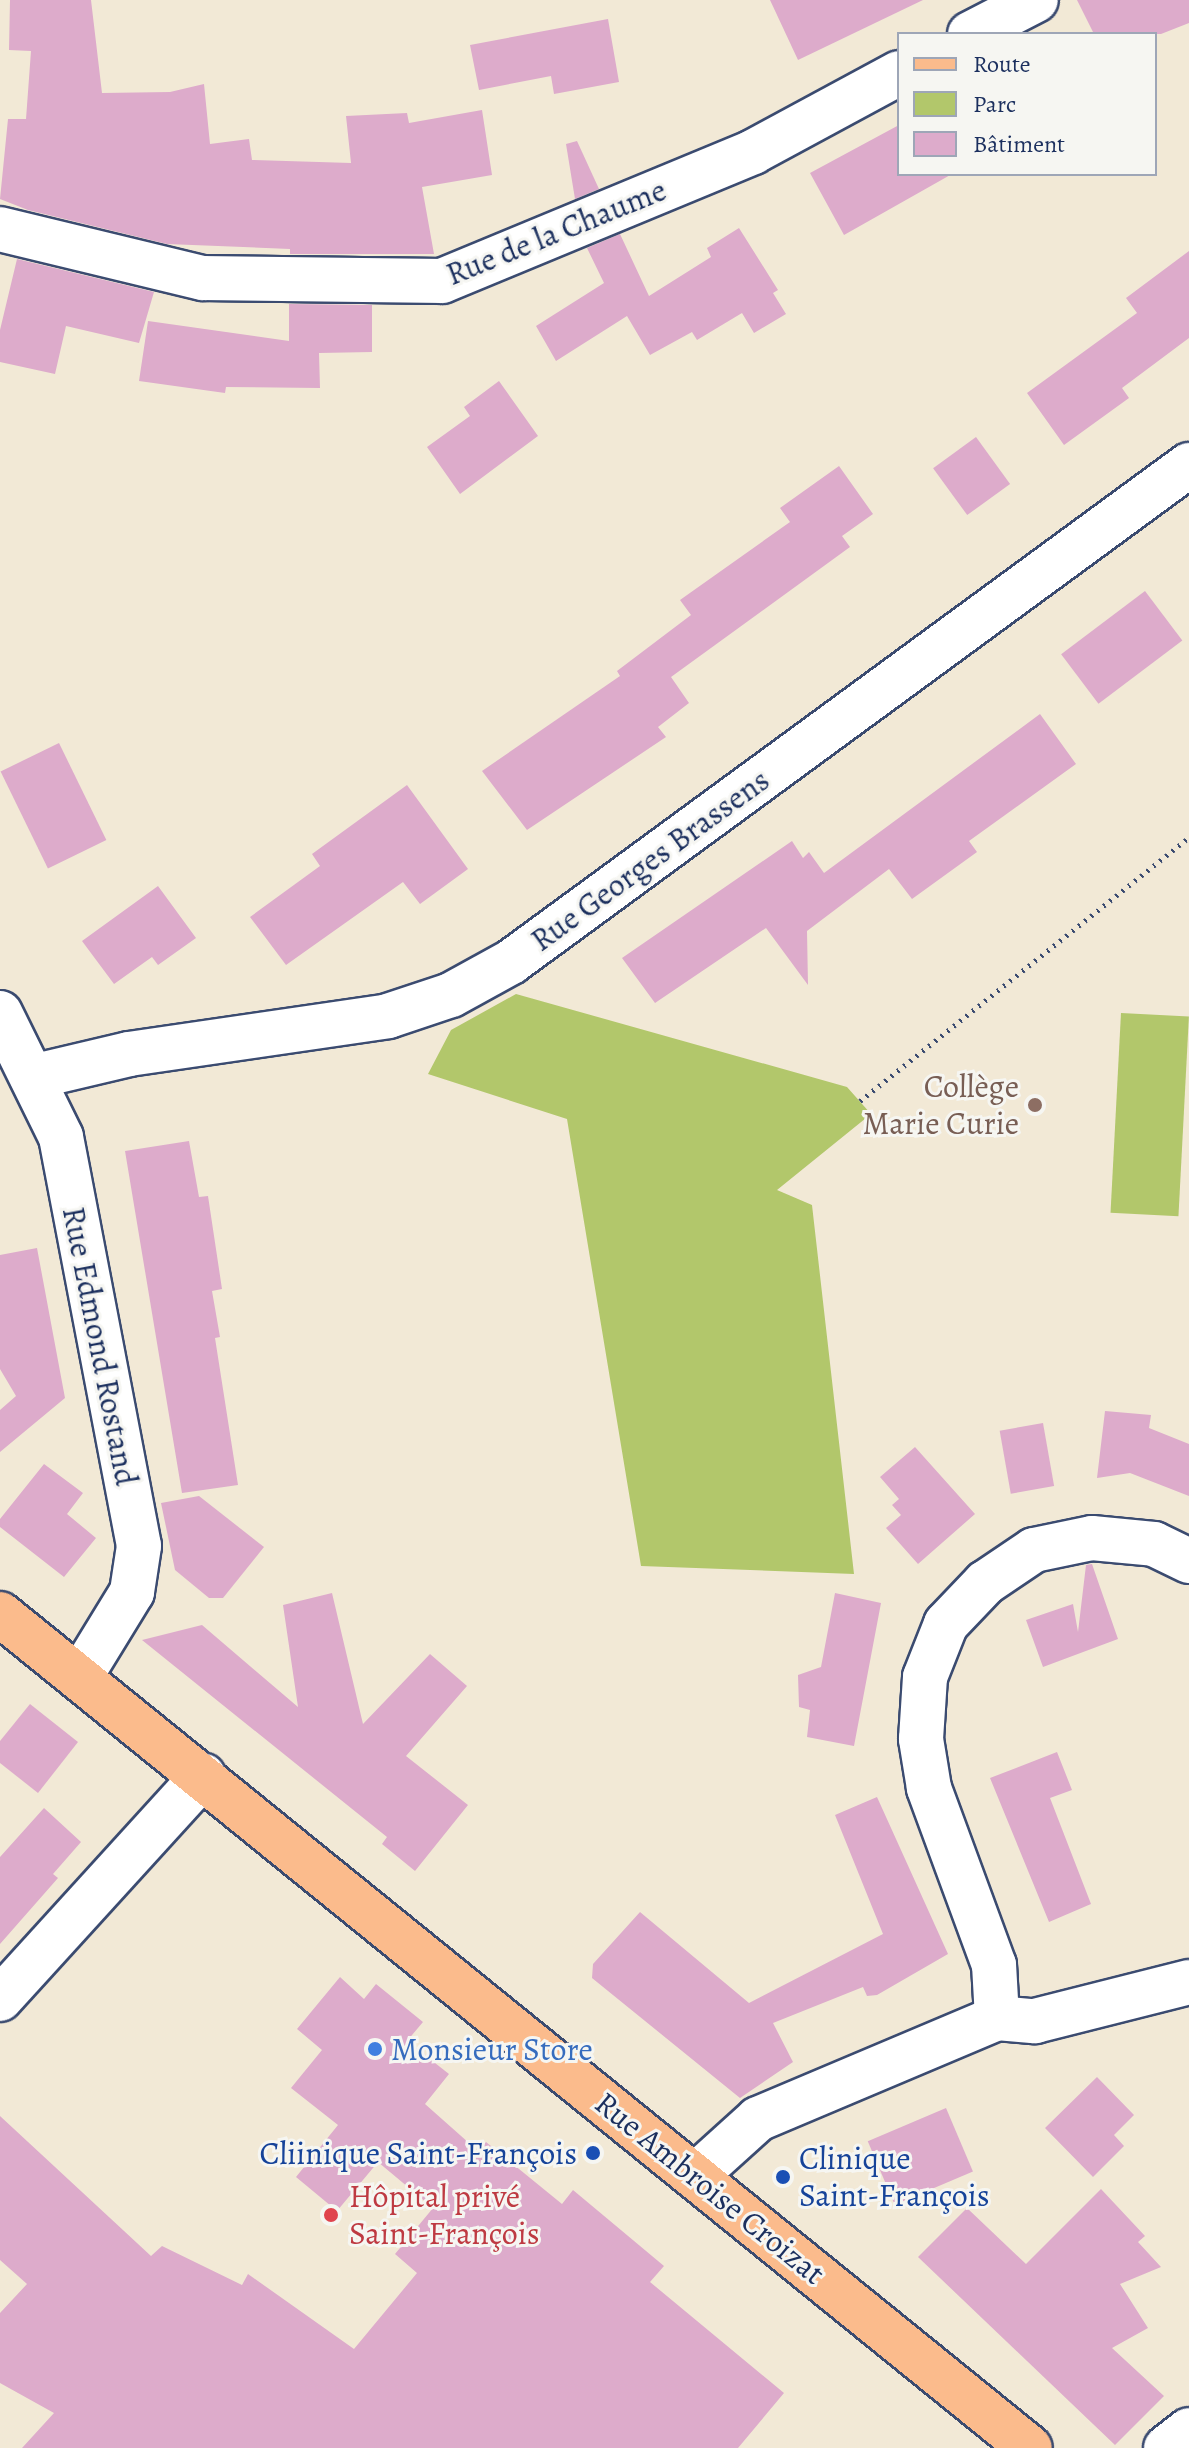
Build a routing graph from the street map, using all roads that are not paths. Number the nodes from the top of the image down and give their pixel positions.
1 (1036, 0) edge
2 (974, 32) edge
3 (897, 74) edge
4 (0, 229) edge
5 (1189, 465) edge
6 (0, 1013) edge
7 (32, 1077) junction
8 (1189, 1561) edge
9 (0, 1614) edge
10 (80, 1677) junction
11 (203, 1776) junction
12 (1189, 1982) edge
13 (0, 1999) edge
14 (997, 2018) junction
15 (695, 2176) junction
16 (1189, 2430) edge
17 (1030, 2448) edge
18 (1166, 2448) edge

1 - 2 street
3 - 4 street, Rue de la Chaume
5 - 7 street, Rue Georges Brassens
6 - 7 street, Rue Edmond Rostand
7 - 10 street, Rue Edmond Rostand
8 - 14 street
9 - 10 main road, Rue Ambroise Croizat
10 - 11 main road, Rue Ambroise Croizat
11 - 13 street
11 - 15 main road, Rue Ambroise Croizat
12 - 14 street
14 - 15 street
15 - 17 main road, Rue Ambroise Croizat
16 - 18 street

